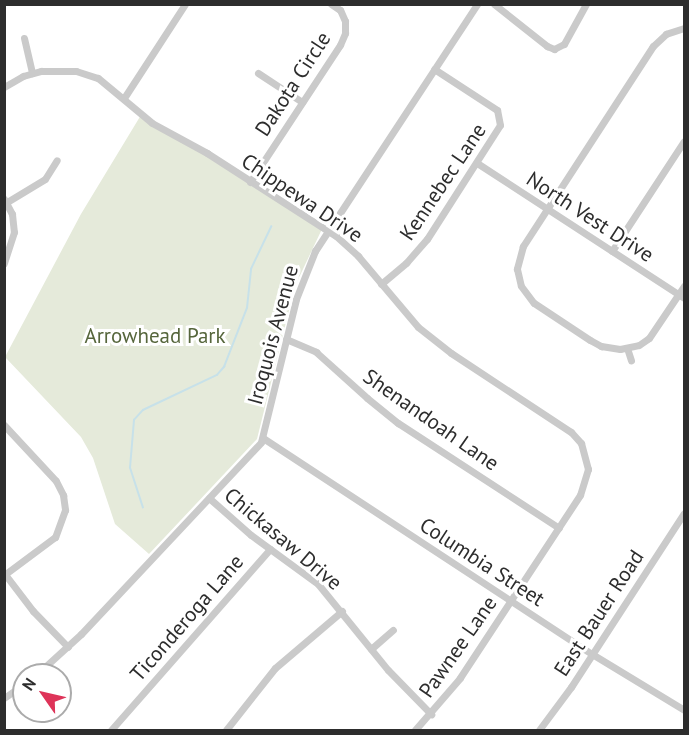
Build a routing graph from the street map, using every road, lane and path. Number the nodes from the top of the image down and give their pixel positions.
1 (185, 4) edge
2 (331, 4) edge
3 (477, 4) edge
4 (494, 4) edge
5 (586, 4) edge
6 (684, 28) edge
7 (24, 38) dead end
8 (434, 69) junction
9 (32, 73) junction
10 (258, 73) dead end
11 (4, 87) edge
12 (124, 98) junction
13 (302, 102) junction
14 (684, 141) edge
15 (57, 160) dead end
16 (477, 163) junction
17 (250, 182) junction
18 (6, 201) edge
19 (547, 209) junction
20 (327, 231) junction
21 (612, 251) junction
22 (4, 263) edge
23 (381, 284) junction
24 (684, 286) edge
25 (682, 296) edge
26 (286, 339) junction
27 (627, 348) junction
28 (631, 360) dead end
29 (4, 425) edge
30 (263, 438) junction
31 (581, 443) joint
32 (209, 498) junction
33 (684, 513) edge
34 (559, 528) junction
35 (270, 549) junction
36 (5, 574) edge
37 (511, 600) junction
38 (342, 612) junction
39 (393, 630) dead end
40 (68, 647) junction
41 (371, 649) junction
42 (592, 654) junction
43 (50, 663) edge
44 (684, 710) edge
45 (431, 714) junction
46 (111, 730) edge
47 (226, 730) edge
48 (415, 730) edge
49 (539, 730) edge

1 - 12 street
2 - 13 street, Dakota Circle
3 - 8 street, Iroquois Avenue
4 - 5 street
6 - 19 street
7 - 9 street
8 - 16 street, Kennebec Lane
8 - 20 street, Iroquois Avenue
9 - 11 street, Chippewa Drive
9 - 12 street, Chippewa Drive
10 - 13 street
12 - 17 street, Chippewa Drive
13 - 17 street, Dakota Circle
14 - 21 street
15 - 18 street
16 - 19 street, North Vest Drive
16 - 23 street, Kennebec Lane
17 - 20 street, Chippewa Drive
18 - 22 street
19 - 21 street, North Vest Drive
19 - 27 street
20 - 23 street, Chippewa Drive
20 - 26 street, Iroquois Avenue
21 - 25 street, North Vest Drive
23 - 31 street, Chippewa Drive
24 - 25 street
25 - 27 street
26 - 30 street, Iroquois Avenue
26 - 34 street, Shenandoah Lane
27 - 28 street
29 - 36 street
30 - 32 street, Iroquois Avenue
30 - 37 street, Columbia Street
31 - 34 street, Pawnee Lane
32 - 35 street, Chickasaw Drive
32 - 40 street, Iroquois Avenue
33 - 42 street, East Bauer Road
34 - 37 street, Pawnee Lane
35 - 38 street, Chickasaw Drive
35 - 46 street, Ticonderoga Lane
36 - 40 street
37 - 42 street, Columbia Street
37 - 45 street, Pawnee Lane
38 - 41 street, Chickasaw Drive
38 - 47 street
39 - 41 street
40 - 43 street, Iroquois Avenue
41 - 45 street, Chickasaw Drive
42 - 44 street, Columbia Street
42 - 49 street, East Bauer Road
45 - 48 street, Pawnee Lane

